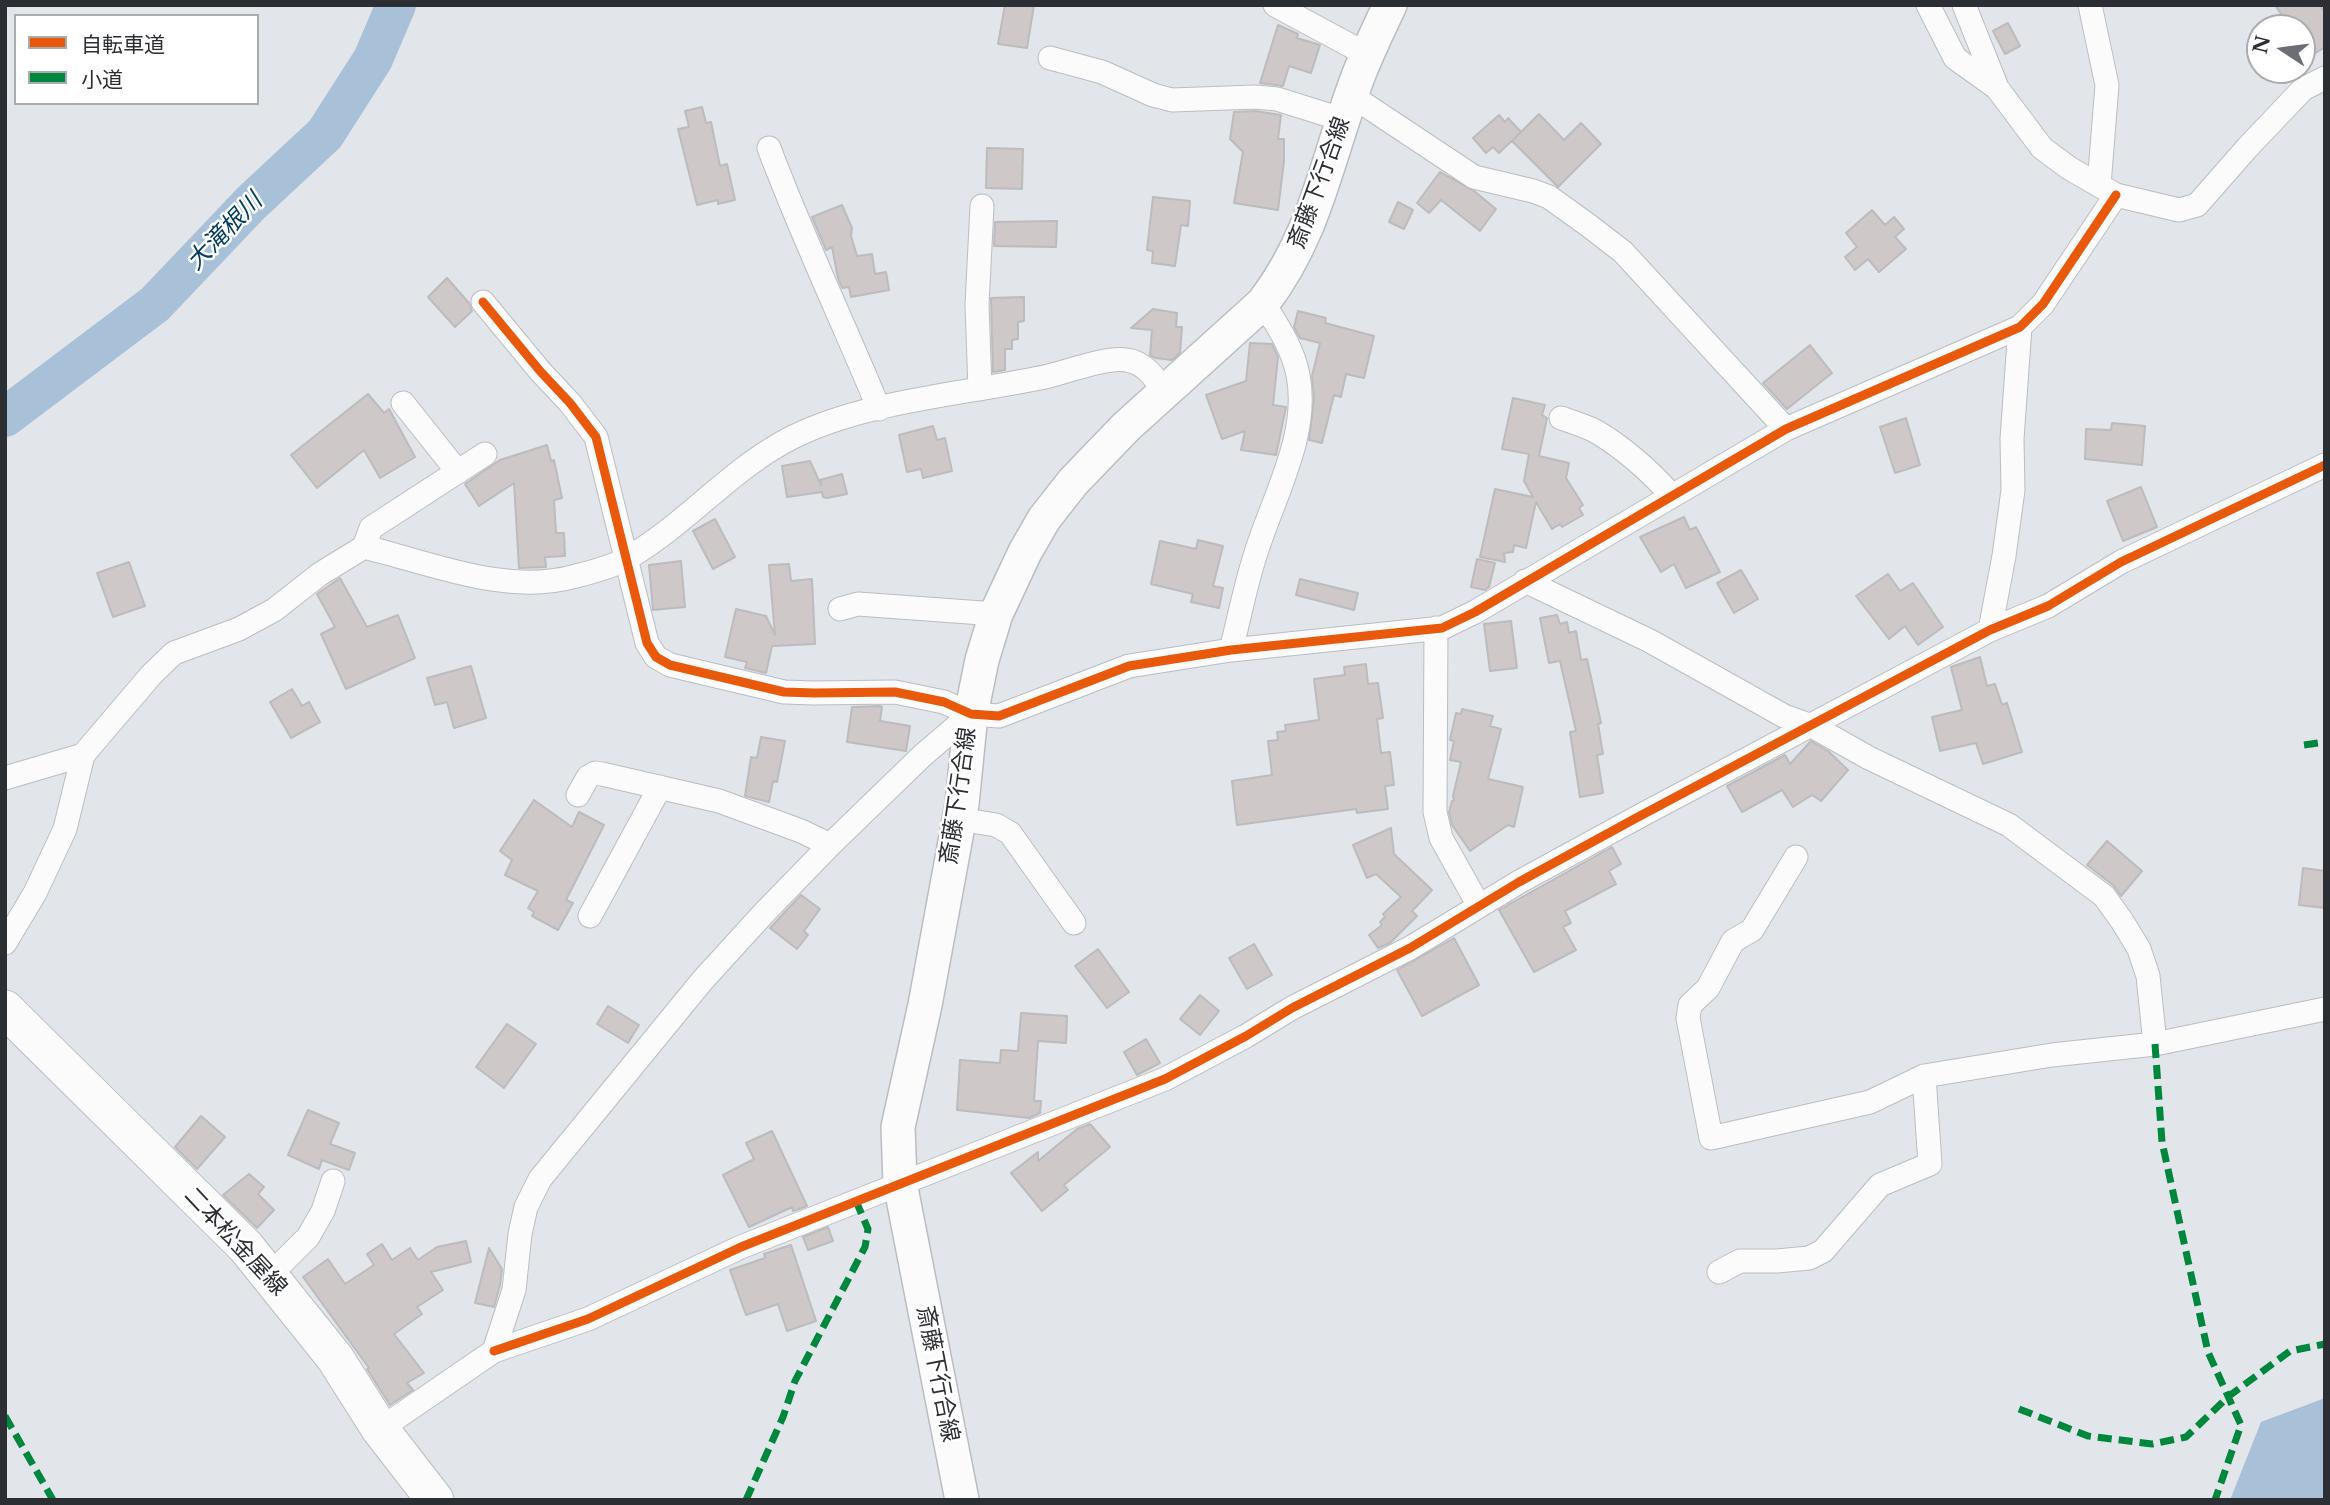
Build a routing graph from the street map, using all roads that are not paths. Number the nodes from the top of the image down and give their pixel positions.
1 (1275, 5) edge
2 (1390, 5) edge
3 (1928, 5) edge
4 (1964, 5) edge
5 (2090, 5) edge
6 (1368, 55) junction
7 (1050, 58) dead end
8 (2325, 78) edge
9 (1997, 88) junction
10 (1348, 108) junction
11 (769, 148) dead end
12 (2107, 190) junction
13 (982, 206) dead end
14 (483, 302) dead end
15 (1263, 303) junction
16 (2020, 327) junction
17 (980, 389) junction
18 (1165, 393) junction
19 (403, 404) dead end
20 (879, 409) junction
21 (1561, 418) dead end
22 (1786, 429) junction
23 (485, 454) dead end
24 (2325, 465) edge
25 (458, 472) junction
26 (1672, 496) junction
27 (364, 547) junction
28 (625, 559) junction
29 (1525, 581) junction
30 (840, 609) dead end
31 (996, 614) junction
32 (1436, 628) junction
33 (1990, 630) junction
34 (1231, 650) junction
35 (971, 714) junction
36 (1812, 726) junction
37 (83, 755) junction
38 (5, 778) edge
39 (660, 787) junction
40 (578, 795) dead end
41 (959, 819) junction
42 (830, 845) junction
43 (1796, 857) dead end
44 (1479, 906) junction
45 (590, 916) dead end
46 (1074, 923) dead end
47 (5, 943) edge
48 (5, 1009) edge
49 (2325, 1009) edge
50 (2155, 1044) junction
51 (1924, 1076) junction
52 (333, 1181) dead end
53 (900, 1183) junction
54 (1719, 1272) dead end
55 (269, 1276) junction
56 (494, 1350) junction
57 (380, 1429) junction
58 (435, 1500) edge
59 (962, 1500) edge

1 - 6 street
2 - 6 main road, 斎藤下行合線
3 - 9 street
4 - 9 street
5 - 12 street
6 - 10 main road, 斎藤下行合線
7 - 10 street
8 - 12 street
9 - 12 street
10 - 15 main road, 斎藤下行合線
10 - 22 street
11 - 20 street
12 - 16 street
13 - 17 street
14 - 28 street
15 - 18 main road, 斎藤下行合線
15 - 34 street
16 - 22 street
16 - 33 street
17 - 18 street
17 - 20 street
18 - 31 main road, 斎藤下行合線
19 - 25 street
20 - 28 street
21 - 26 street
22 - 26 street
23 - 25 street
24 - 33 street
25 - 27 street
26 - 29 street
27 - 28 street
27 - 37 street
28 - 35 street
29 - 32 street
29 - 36 street
30 - 31 street
31 - 35 main road, 斎藤下行合線
32 - 34 street
32 - 44 street
33 - 36 street
34 - 35 street
35 - 41 main road, 斎藤下行合線
35 - 42 street
36 - 44 street
36 - 50 street
37 - 38 street
37 - 47 street
39 - 40 street
39 - 42 street
39 - 45 street
41 - 46 street
41 - 53 main road, 斎藤下行合線
42 - 56 street
43 - 51 street
44 - 53 street
48 - 55 main road, 二本松金屋線
49 - 50 street
50 - 51 street
51 - 54 street
52 - 55 street
53 - 56 street
53 - 59 main road, 斎藤下行合線
55 - 57 main road, 二本松金屋線
56 - 57 street
57 - 58 main road, 二本松金屋線

